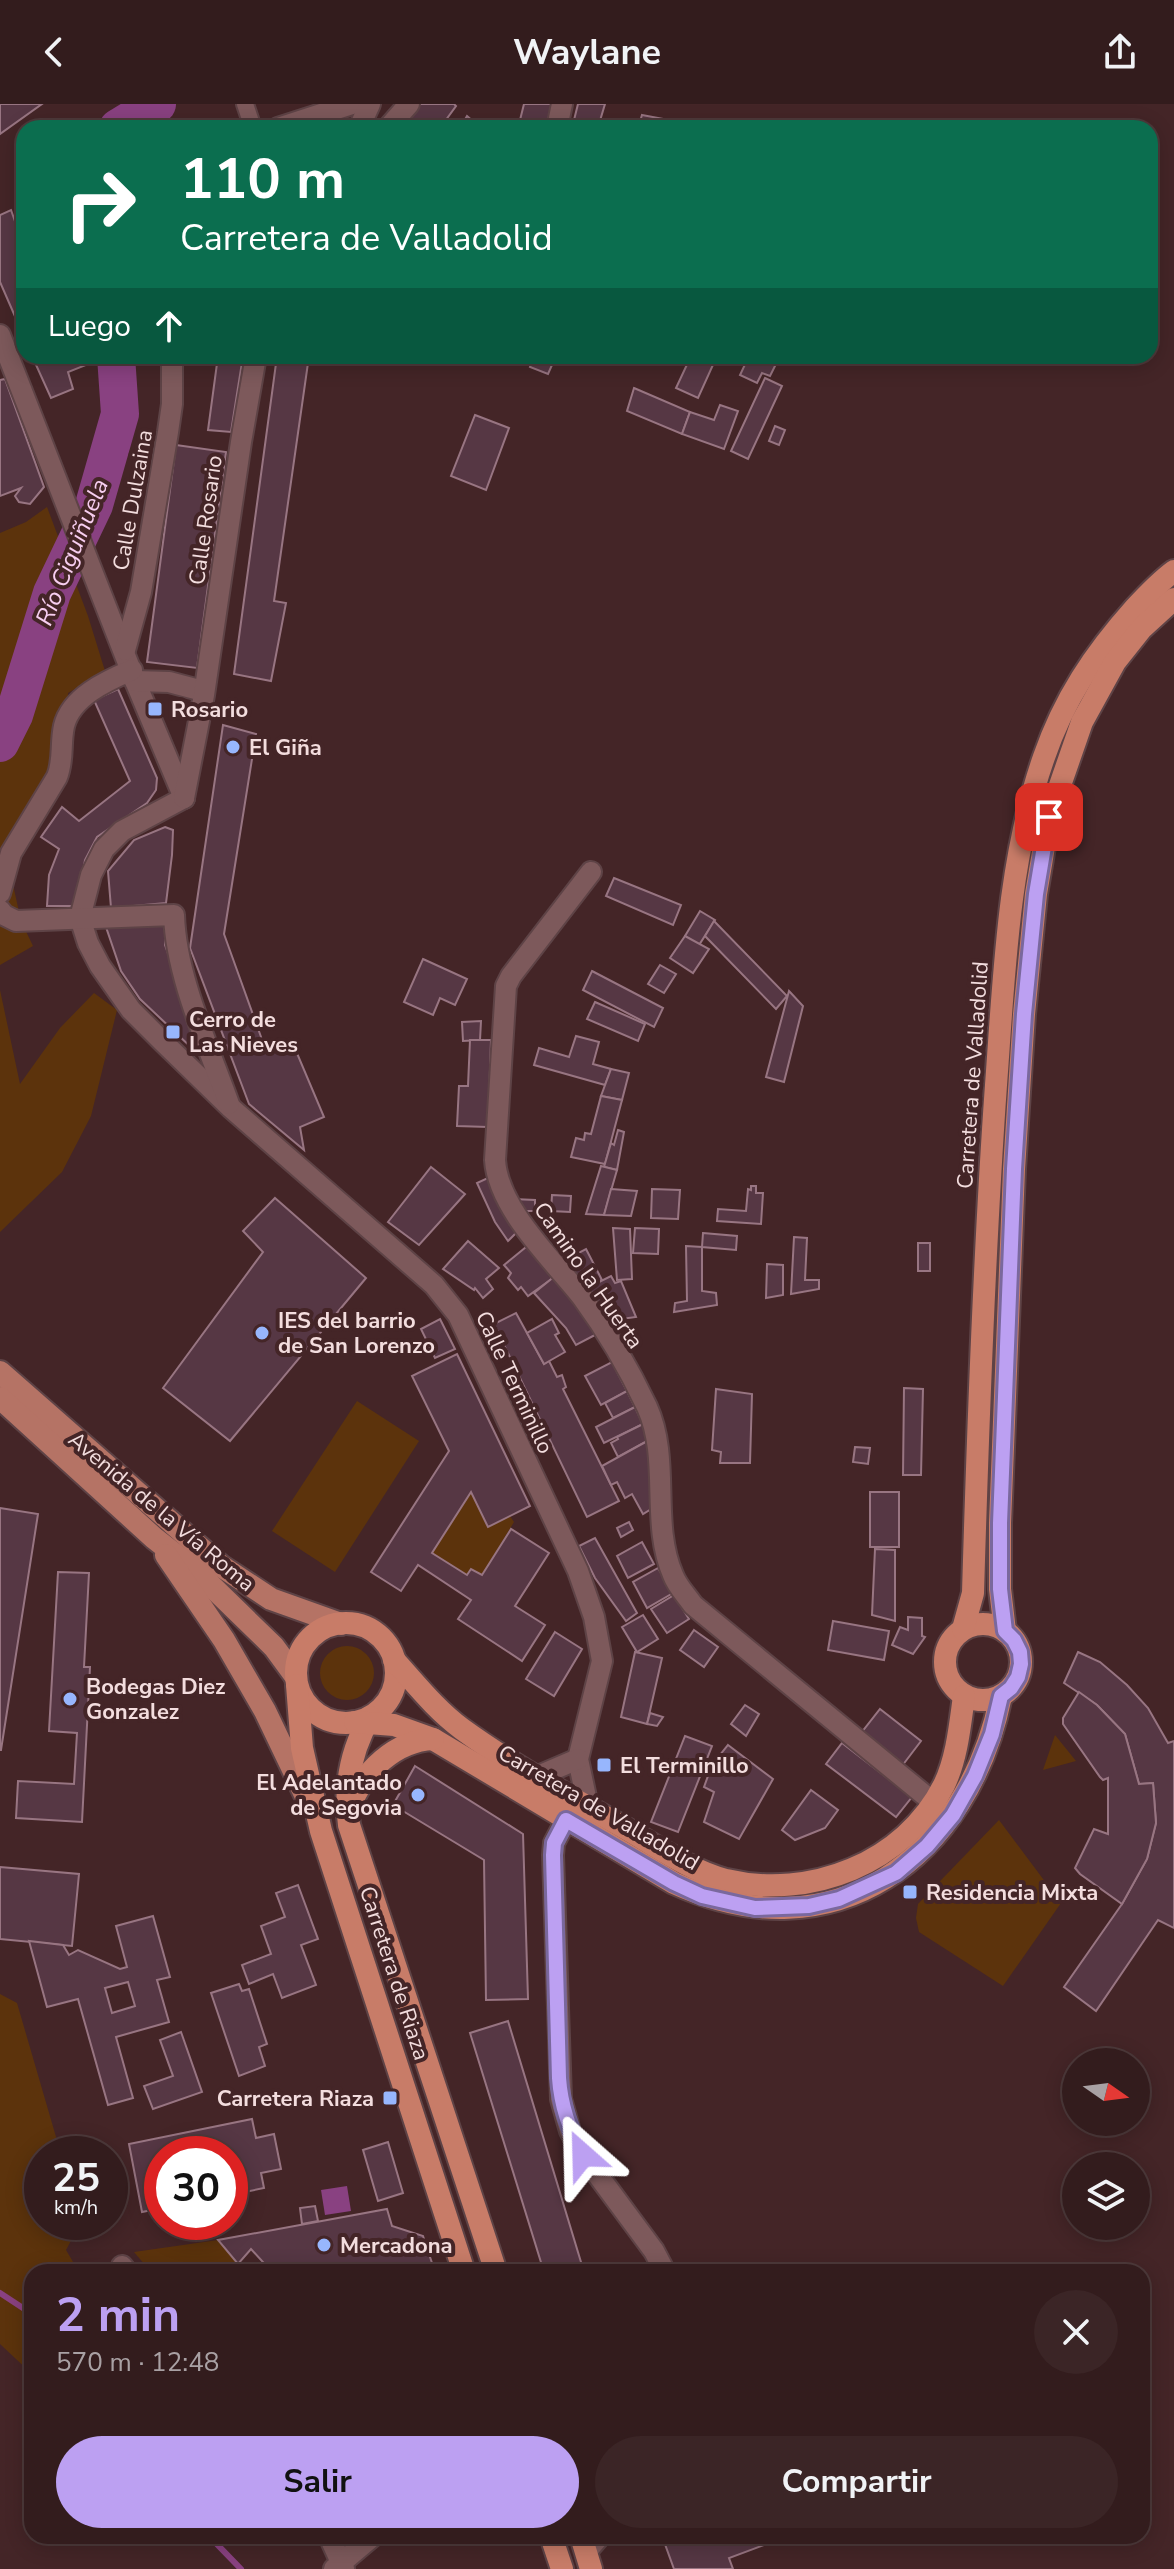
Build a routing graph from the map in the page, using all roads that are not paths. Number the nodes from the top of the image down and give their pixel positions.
1 (352, 104) edge
2 (409, 104) edge
3 (303, 120) edge
4 (395, 120) edge
5 (0, 335) edge
6 (172, 364) edge
7 (255, 364) edge
8 (1174, 571) edge
9 (1174, 599) edge
10 (125, 650) junction
11 (134, 676) junction
12 (203, 691) junction
13 (184, 798) junction
14 (591, 872) dead end
15 (0, 893) edge
16 (0, 910) edge
17 (80, 918) junction
18 (231, 1108) junction
19 (0, 1372) edge
20 (0, 1398) edge
21 (154, 1538) junction
22 (341, 1624) junction
23 (963, 1629) junction
24 (1005, 1631) junction
25 (394, 1660) junction
26 (297, 1681) junction
27 (964, 1696) junction
28 (1001, 1696) junction
29 (364, 1720) junction
30 (433, 1739) junction
31 (578, 1759) junction
32 (536, 1777) junction
33 (933, 1802) junction
34 (588, 1807) junction
35 (566, 1820) junction
36 (349, 1825) junction
37 (321, 1831) junction
38 (461, 2264) edge
39 (493, 2264) edge
40 (661, 2264) edge
41 (332, 2544) edge
42 (364, 2544) edge
43 (554, 2544) edge
44 (340, 2567) edge
45 (562, 2569) edge

1 - 3 street
2 - 4 street
5 - 10 street
6 - 10 street, Calle Dulzaina
7 - 12 street, Calle Rosario
8 - 23 highway, Carretera de Valladolid
9 - 24 highway
10 - 11 street
11 - 12 street
11 - 13 street
11 - 15 street
12 - 13 street, Calle Rosario
13 - 17 street
14 - 33 street, Camino la Huerta
16 - 17 street
17 - 18 street, Calle Terminillo
17 - 18 street
18 - 31 street, Calle Terminillo
19 - 22 main road, Avenida de la Vía Roma
20 - 21 main road, Avenida de la Vía Roma
21 - 26 main road, Avenida de la Vía Roma
21 - 37 main road, Avenida de la Vía Roma
22 - 25 highway
22 - 26 highway
23 - 24 highway
23 - 27 highway
24 - 28 highway
25 - 29 highway
25 - 32 highway, Carretera de Valladolid
26 - 29 highway
26 - 37 highway, Carretera de Riaza
27 - 28 highway
27 - 33 highway, Carretera de Valladolid
28 - 35 highway, Carretera de Valladolid
29 - 30 highway, Carretera de Valladolid
29 - 36 highway, Carretera de Riaza
30 - 35 highway, Carretera de Valladolid
30 - 36 highway
31 - 32 street
31 - 34 street, Calle Terminillo
32 - 34 highway, Carretera de Valladolid
33 - 34 highway, Carretera de Valladolid
35 - 40 street
36 - 39 highway, Carretera de Riaza
37 - 38 highway, Carretera de Riaza
41 - 44 street
42 - 44 street
43 - 45 highway

